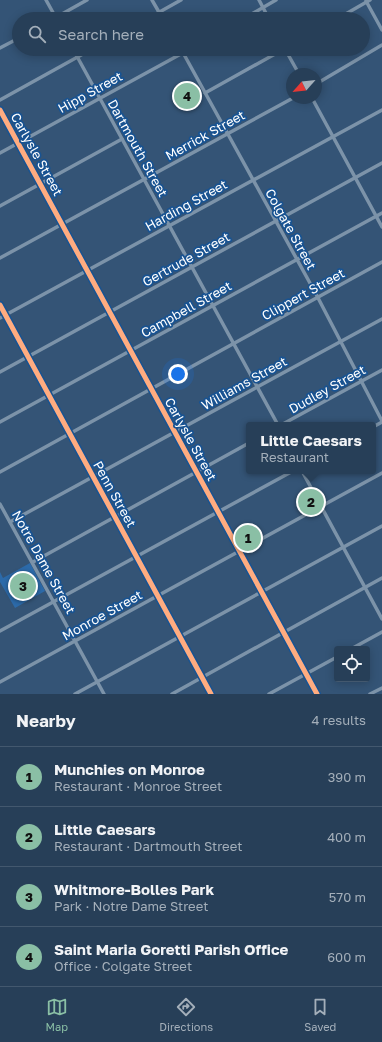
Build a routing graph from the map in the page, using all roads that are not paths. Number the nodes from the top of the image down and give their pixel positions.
1 (46, 0) edge
2 (87, 0) edge
3 (152, 0) edge
4 (181, 0) edge
5 (259, 0) edge
6 (276, 0) edge
7 (368, 1) edge
8 (263, 8) junction
9 (51, 12) edge
10 (66, 12) edge
11 (159, 12) joint
12 (256, 12) edge
13 (265, 12) edge
14 (349, 12) edge
15 (382, 30) edge
16 (12, 42) edge
17 (382, 45) edge
18 (0, 48) edge
19 (370, 52) edge
20 (173, 56) edge
21 (185, 56) edge
22 (272, 56) edge
23 (289, 56) edge
24 (363, 56) edge
25 (77, 57) joint
26 (296, 68) edge
27 (322, 80) edge
28 (205, 93) junction
29 (100, 98) junction
30 (0, 100) edge
31 (286, 102) edge
32 (315, 104) edge
33 (0, 110) edge
34 (382, 110) edge
35 (228, 134) junction
36 (333, 136) junction
37 (122, 139) junction
38 (18, 143) junction
39 (0, 153) edge
40 (382, 163) edge
41 (355, 178) junction
42 (144, 180) junction
43 (253, 180) junction
44 (40, 184) junction
45 (0, 206) edge
46 (382, 213) edge
47 (376, 217) junction
48 (276, 221) junction
49 (62, 224) junction
50 (169, 225) junction
51 (382, 227) edge
52 (0, 258) edge
53 (297, 260) junction
54 (382, 262) edge
55 (192, 267) junction
56 (87, 271) junction
57 (318, 298) junction
58 (0, 305) edge
59 (213, 306) junction
60 (110, 312) junction
61 (6, 315) junction
62 (0, 318) edge
63 (382, 319) edge
64 (340, 341) junction
65 (234, 344) junction
66 (131, 351) junction
67 (28, 357) junction
68 (382, 370) edge
69 (0, 372) edge
70 (361, 381) junction
71 (257, 387) junction
72 (152, 389) junction
73 (49, 395) junction
74 (382, 421) edge
75 (0, 422) edge
76 (276, 422) edge
77 (286, 422) edge
78 (175, 432) junction
79 (70, 434) junction
80 (246, 445) edge
81 (0, 472) edge
82 (197, 472) junction
83 (382, 473) edge
84 (288, 474) edge
85 (304, 474) edge
86 (93, 477) junction
87 (0, 504) edge
88 (322, 507) junction
89 (219, 512) junction
90 (115, 517) junction
91 (10, 522) junction
92 (382, 526) edge
93 (344, 547) junction
94 (240, 551) junction
95 (137, 557) junction
96 (32, 562) junction
97 (382, 578) edge
98 (365, 588) junction
99 (262, 592) junction
100 (158, 596) junction
101 (54, 602) junction
102 (382, 619) edge
103 (0, 631) edge
104 (382, 632) edge
105 (284, 633) junction
106 (180, 637) junction
107 (76, 641) junction
108 (356, 646) edge
109 (334, 659) edge
110 (306, 674) junction
111 (202, 678) junction
112 (0, 682) edge
113 (98, 682) junction
114 (382, 688) edge
115 (75, 694) edge
116 (104, 694) edge
117 (172, 694) edge
118 (211, 694) edge
119 (269, 694) edge
120 (317, 694) edge
121 (370, 694) edge

1 - 9 street
2 - 10 street
3 - 11 street
4 - 11 street
5 - 8 street
6 - 8 street
7 - 14 street
7 - 15 street
8 - 12 street
8 - 13 street
16 - 18 street
17 - 19 street
20 - 29 street, Hipp Street
21 - 28 street, Colgate Street
22 - 28 street
23 - 26 street
24 - 27 street
25 - 29 street, Dartmouth Street
25 - 30 street
28 - 35 street, Colgate Street
29 - 37 street, Dartmouth Street
29 - 38 street, Hipp Street
31 - 35 street, Merrick Street
32 - 36 street
33 - 38 street, Carlysle Street
34 - 36 street, Harding Street
35 - 42 street, Merrick Street
35 - 43 street, Colgate Street
36 - 41 street
36 - 43 street, Harding Street
37 - 42 street, Dartmouth Street
37 - 44 street
38 - 39 street, Hipp Street
38 - 44 street, Carlysle Street
40 - 41 street, Gertrude Street
41 - 47 street
41 - 48 street, Gertrude Street
42 - 49 street, Merrick Street
42 - 50 street, Dartmouth Street
43 - 48 street, Colgate Street
43 - 50 street, Harding Street
44 - 45 street
44 - 49 street, Carlysle Street
46 - 47 street, Campbell Street
47 - 51 street
47 - 53 street, Campbell Street
48 - 53 street, Colgate Street
48 - 55 street, Gertrude Street
49 - 52 street, Merrick Street
49 - 56 street, Carlysle Street
50 - 55 street, Dartmouth Street
50 - 56 street, Harding Street
53 - 57 street, Colgate Street
53 - 59 street, Campbell Street
54 - 57 street, Clippert Street
55 - 59 street, Dartmouth Street
55 - 60 street, Gertrude Street
56 - 60 street, Carlysle Street
56 - 61 street, Harding Street
57 - 64 street, Colgate Street
57 - 65 street, Clippert Street
58 - 61 street, Penn Street
59 - 65 street, Dartmouth Street
59 - 66 street, Campbell Street
60 - 66 street, Carlysle Street
60 - 67 street, Gertrude Street
61 - 62 street, Harding Street
61 - 67 street, Penn Street
63 - 64 street, Williams Street
64 - 70 street, Colgate Street
64 - 71 street, Williams Street
65 - 71 street, Dartmouth Street
65 - 72 street, Clippert Street
66 - 72 street, Carlysle Street
66 - 73 street, Campbell Street
67 - 69 street, Gertrude Street
67 - 73 street, Penn Street
68 - 70 street, Dudley Street
70 - 74 street, Colgate Street
70 - 77 street, Dudley Street
71 - 76 street, Dartmouth Street
71 - 78 street, Williams Street
72 - 78 street, Carlysle Street
72 - 79 street, Clippert Street
73 - 75 street, Campbell Street
73 - 79 street, Penn Street
78 - 82 street, Carlysle Street
78 - 86 street, Williams Street
79 - 81 street, Clippert Street
79 - 86 street, Penn Street
80 - 82 street
82 - 89 street, Carlysle Street
82 - 90 street
83 - 88 street, Monroe Street
84 - 89 street
85 - 88 street
86 - 90 street, Penn Street
86 - 91 street, Williams Street
87 - 91 street, Notre Dame Street
88 - 93 street
88 - 94 street, Monroe Street
89 - 94 street, Carlysle Street
89 - 95 street
90 - 95 street, Penn Street
90 - 96 street
91 - 96 street, Notre Dame Street
92 - 93 street
93 - 98 street
93 - 99 street
94 - 99 street, Carlysle Street
94 - 100 street, Monroe Street
95 - 100 street, Penn Street
95 - 101 street
96 - 101 street, Notre Dame Street
97 - 98 street
98 - 102 street
98 - 105 street
99 - 105 street, Carlysle Street
99 - 106 street
100 - 106 street, Penn Street
100 - 107 street, Monroe Street
101 - 103 street
101 - 107 street, Notre Dame Street
104 - 108 street
105 - 110 street, Carlysle Street
105 - 111 street
106 - 111 street, Penn Street
106 - 113 street
107 - 112 street, Monroe Street
107 - 113 street, Notre Dame Street
109 - 110 street
110 - 119 street
110 - 120 street, Carlysle Street
111 - 117 street
111 - 118 street, Penn Street
113 - 115 street
113 - 116 street, Notre Dame Street
114 - 121 street

